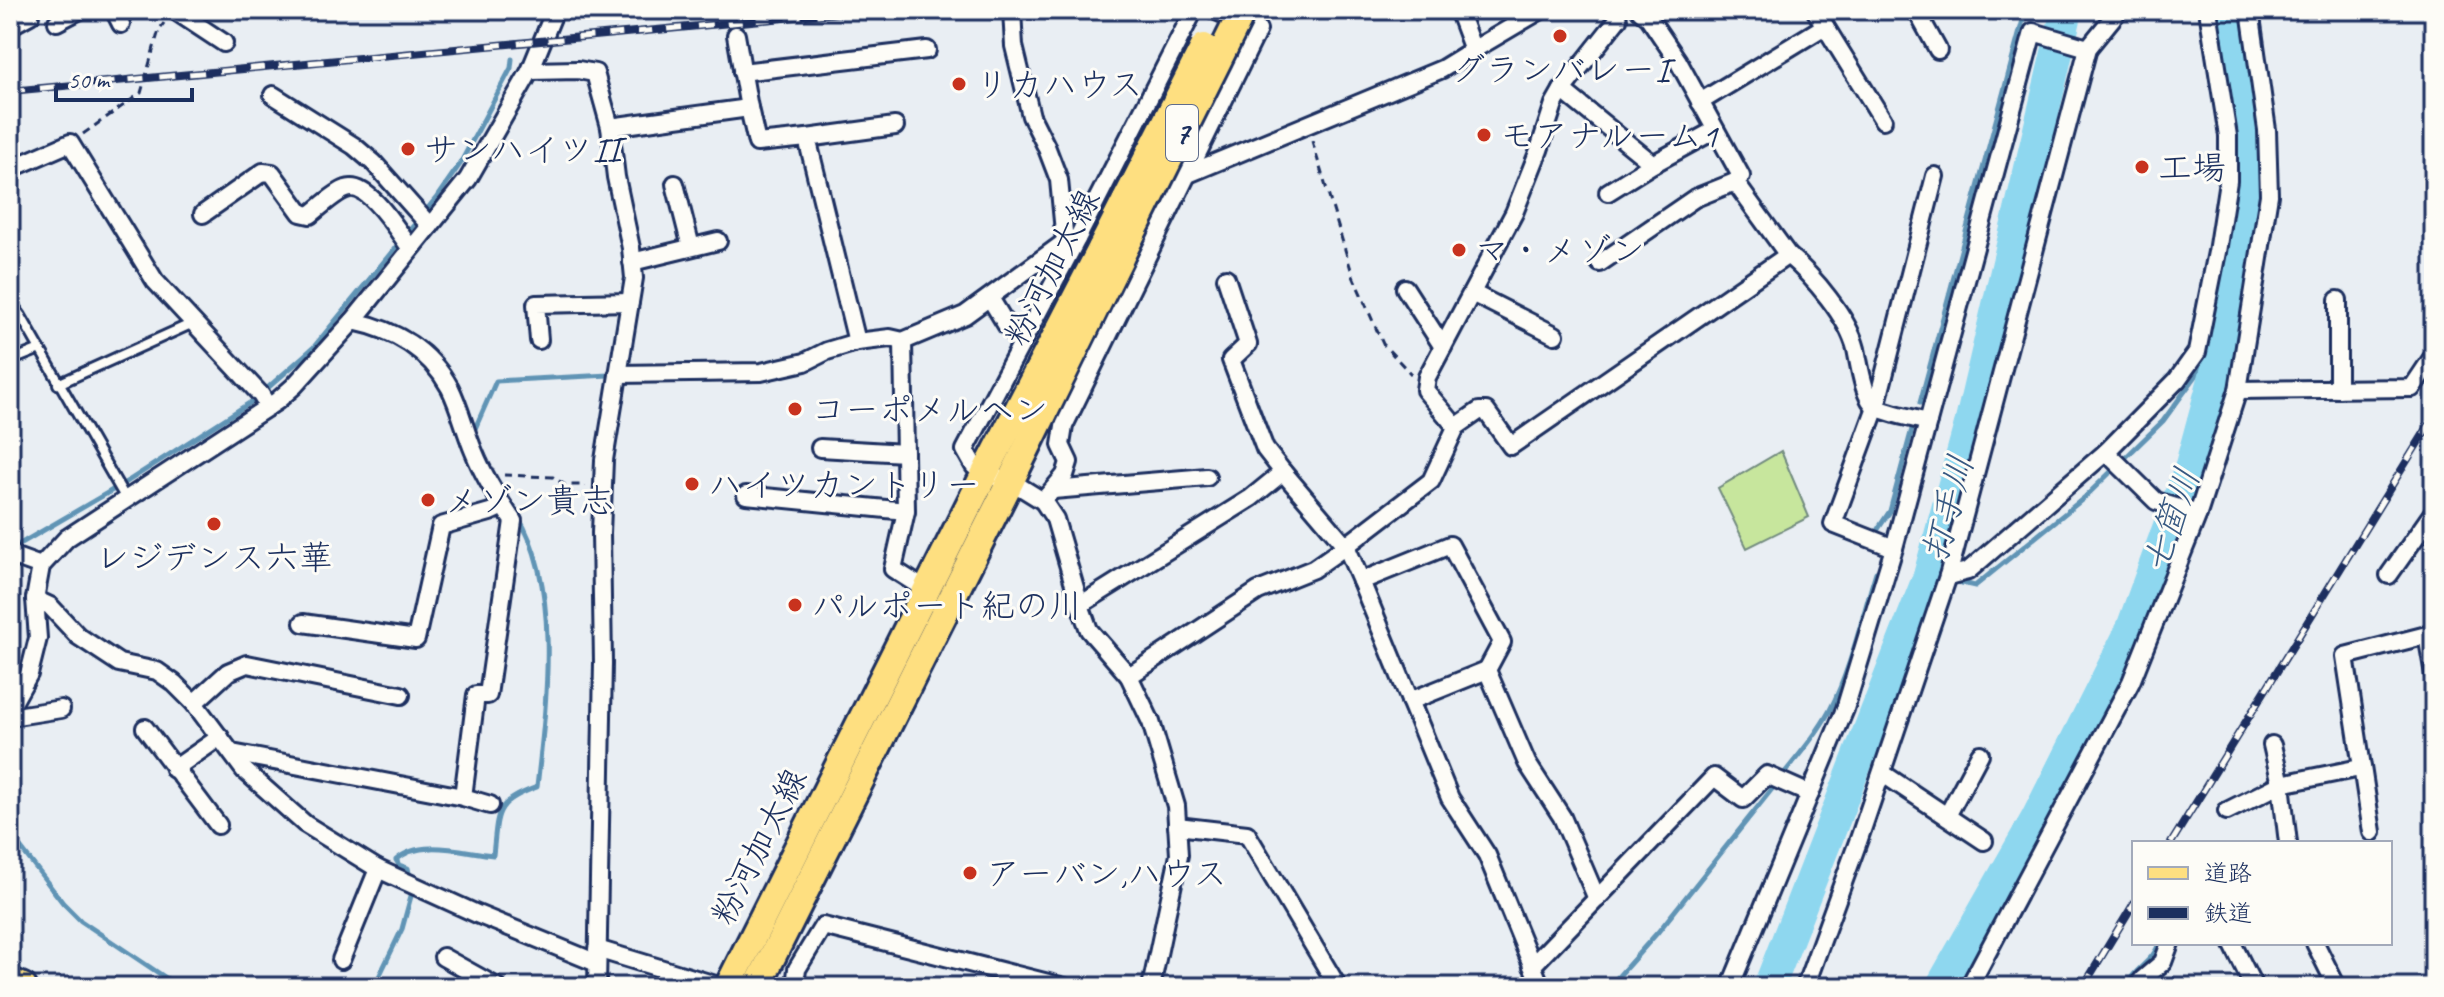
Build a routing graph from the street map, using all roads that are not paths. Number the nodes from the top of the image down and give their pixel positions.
1 (29, 10) edge
2 (80, 10) edge
3 (555, 10) edge
4 (1012, 10) edge
5 (1194, 10) edge
6 (1214, 10) edge
7 (1223, 10) edge
8 (1243, 10) edge
9 (1458, 10) edge
10 (1541, 10) edge
11 (1815, 10) edge
12 (1916, 10) edge
13 (2119, 10) edge
14 (2208, 10) edge
15 (2250, 10) edge
16 (1619, 13) edge
17 (1650, 13) edge
18 (170, 15) edge
19 (57, 22) dead end
20 (10, 26) edge
21 (1825, 26) junction
22 (736, 35) dead end
23 (224, 43) dead end
24 (2088, 48) junction
25 (927, 50) dead end
26 (1473, 50) junction
27 (1938, 50) dead end
28 (530, 71) junction
29 (742, 72) junction
30 (1562, 90) junction
31 (273, 95) dead end
32 (1700, 102) junction
33 (749, 108) junction
34 (1883, 120) dead end
35 (895, 126) dead end
36 (610, 127) junction
37 (1715, 130) junction
38 (807, 138) junction
39 (1653, 164) junction
40 (10, 169) edge
41 (1188, 174) junction
42 (1935, 176) dead end
43 (1735, 182) junction
44 (675, 184) dead end
45 (1608, 192) dead end
46 (203, 214) dead end
47 (422, 217) junction
48 (404, 239) junction
49 (1071, 240) junction
50 (718, 241) dead end
51 (691, 247) junction
52 (1112, 252) junction
53 (1788, 255) junction
54 (632, 262) junction
55 (1600, 263) dead end
56 (1226, 278) dead end
57 (1405, 288) dead end
58 (1472, 293) junction
59 (990, 298) junction
60 (2338, 300) dead end
61 (10, 301) edge
62 (630, 302) junction
63 (353, 321) junction
64 (193, 323) junction
65 (1555, 335) dead end
66 (539, 340) dead end
67 (903, 341) junction
68 (1022, 341) junction
69 (857, 342) junction
70 (1443, 347) junction
71 (40, 349) junction
72 (2434, 355) edge
73 (10, 361) edge
74 (618, 374) junction
75 (58, 384) junction
76 (2338, 389) junction
77 (2238, 390) junction
78 (261, 397) junction
79 (1876, 407) junction
80 (1928, 422) junction
81 (1456, 427) junction
82 (820, 448) dead end
83 (2106, 452) junction
84 (905, 453) junction
85 (1283, 472) junction
86 (985, 473) junction
87 (1207, 477) dead end
88 (1009, 484) junction
89 (120, 489) junction
90 (746, 495) dead end
91 (1048, 496) junction
92 (503, 506) junction
93 (906, 511) junction
94 (2434, 511) edge
95 (2198, 514) junction
96 (1346, 546) junction
97 (1894, 548) junction
98 (11, 552) edge
99 (41, 566) junction
100 (2389, 575) dead end
101 (1948, 576) junction
102 (1361, 581) junction
103 (926, 590) junction
104 (35, 599) junction
105 (1080, 605) junction
106 (303, 623) dead end
107 (2430, 634) edge
108 (1487, 670) junction
109 (2434, 674) edge
110 (1129, 676) junction
111 (401, 695) dead end
112 (1410, 701) junction
113 (194, 703) junction
114 (10, 708) edge
115 (61, 709) dead end
116 (10, 717) edge
117 (145, 728) dead end
118 (220, 737) junction
119 (2272, 745) dead end
120 (232, 753) junction
121 (1980, 754) dead end
122 (2360, 768) junction
123 (174, 769) junction
124 (1882, 773) junction
125 (2281, 784) junction
126 (1810, 794) junction
127 (463, 797) junction
128 (490, 805) dead end
129 (2227, 811) dead end
130 (1947, 816) junction
131 (218, 825) dead end
132 (1177, 826) junction
133 (2372, 832) dead end
134 (1984, 841) dead end
135 (2288, 841) edge
136 (378, 869) junction
137 (1597, 899) junction
138 (2169, 945) edge
139 (2233, 945) edge
140 (2316, 945) edge
141 (597, 956) junction
142 (443, 957) dead end
143 (341, 960) dead end
144 (1532, 966) junction
145 (10, 981) edge
146 (23, 987) edge
147 (497, 987) edge
148 (597, 987) edge
149 (722, 987) edge
150 (728, 987) edge
151 (757, 987) edge
152 (795, 987) edge
153 (1064, 987) edge
154 (1151, 987) edge
155 (1338, 987) edge
156 (1541, 987) edge
157 (1730, 987) edge
158 (1805, 987) edge
159 (1969, 987) edge
160 (2137, 987) edge
161 (2254, 987) edge
162 (2337, 987) edge

1 - 20 street
2 - 19 street
3 - 28 street
4 - 49 street
5 - 49 street
6 - 41 street
7 - 52 main road, 粉河加太線 / 7, bridge
8 - 52 main road, 粉河加太線 / 7, bridge
9 - 26 street
10 - 26 street
11 - 21 street
12 - 27 street
13 - 24 street
14 - 83 street
15 - 77 street
16 - 30 street
17 - 32 street
18 - 23 street
21 - 32 street
21 - 34 street
22 - 29 street
24 - 80 street
24 - 101 street
25 - 29 street
26 - 41 street
28 - 36 street
28 - 47 street
29 - 33 street
30 - 39 street
30 - 58 street
31 - 47 street
32 - 37 street
33 - 36 street
33 - 38 street
35 - 38 street
36 - 54 street
37 - 39 street
37 - 43 street
38 - 69 street
39 - 45 street
40 - 64 street
41 - 91 street
42 - 79 street
43 - 53 street
43 - 55 street
44 - 51 street
46 - 48 street
47 - 48 street
48 - 63 street
49 - 59 street
49 - 68 street
50 - 51 street
51 - 54 street
52 - 86 main road, 粉河加太線 / 7
52 - 88 main road, 粉河加太線 / 7
53 - 79 street
53 - 81 street
54 - 62 street
56 - 85 street
57 - 70 street
58 - 65 street
58 - 70 street
59 - 67 street
59 - 68 street
60 - 76 street
61 - 71 lane
62 - 66 street
62 - 74 street
63 - 78 street
63 - 92 street
64 - 75 lane
64 - 78 street
67 - 69 street
67 - 84 street
68 - 86 street
69 - 74 street
70 - 81 street
71 - 73 lane
71 - 75 lane
72 - 76 street
74 - 141 street
75 - 89 lane
76 - 77 street
77 - 95 street
78 - 89 street
79 - 80 street
79 - 97 street
80 - 97 street
81 - 96 street
82 - 84 street
83 - 95 street
83 - 101 street
84 - 93 street
85 - 96 street
85 - 105 street
86 - 88 street
86 - 103 main road, 粉河加太線 / 7
87 - 91 street
88 - 91 street
88 - 151 main road, 粉河加太線 / 7
89 - 99 street
90 - 93 street
91 - 105 street
92 - 106 street
92 - 127 street
93 - 103 street
94 - 100 street
95 - 159 street
96 - 102 street
96 - 110 street
97 - 126 street
98 - 99 street
99 - 104 street
101 - 124 street
102 - 108 street
102 - 112 street
103 - 150 main road, 粉河加太線 / 7
104 - 113 street
104 - 114 street
105 - 110 street
107 - 109 street
107 - 122 street
108 - 112 street
108 - 137 street
110 - 132 street
111 - 113 street
112 - 144 street
113 - 118 street
115 - 116 street
117 - 123 street
118 - 120 street
118 - 123 street
119 - 125 street
120 - 127 street
120 - 136 street
121 - 130 street
122 - 125 street
122 - 133 street
123 - 131 street
124 - 130 street
124 - 158 street
125 - 129 street
125 - 135 street
126 - 137 street
126 - 157 street
127 - 128 street
130 - 134 street
132 - 154 street
132 - 155 street
136 - 141 street
136 - 143 street
137 - 144 street
138 - 160 street
139 - 161 street
140 - 162 street
141 - 148 street
141 - 149 street
142 - 147 street
144 - 156 street
145 - 146 main road
152 - 153 street

